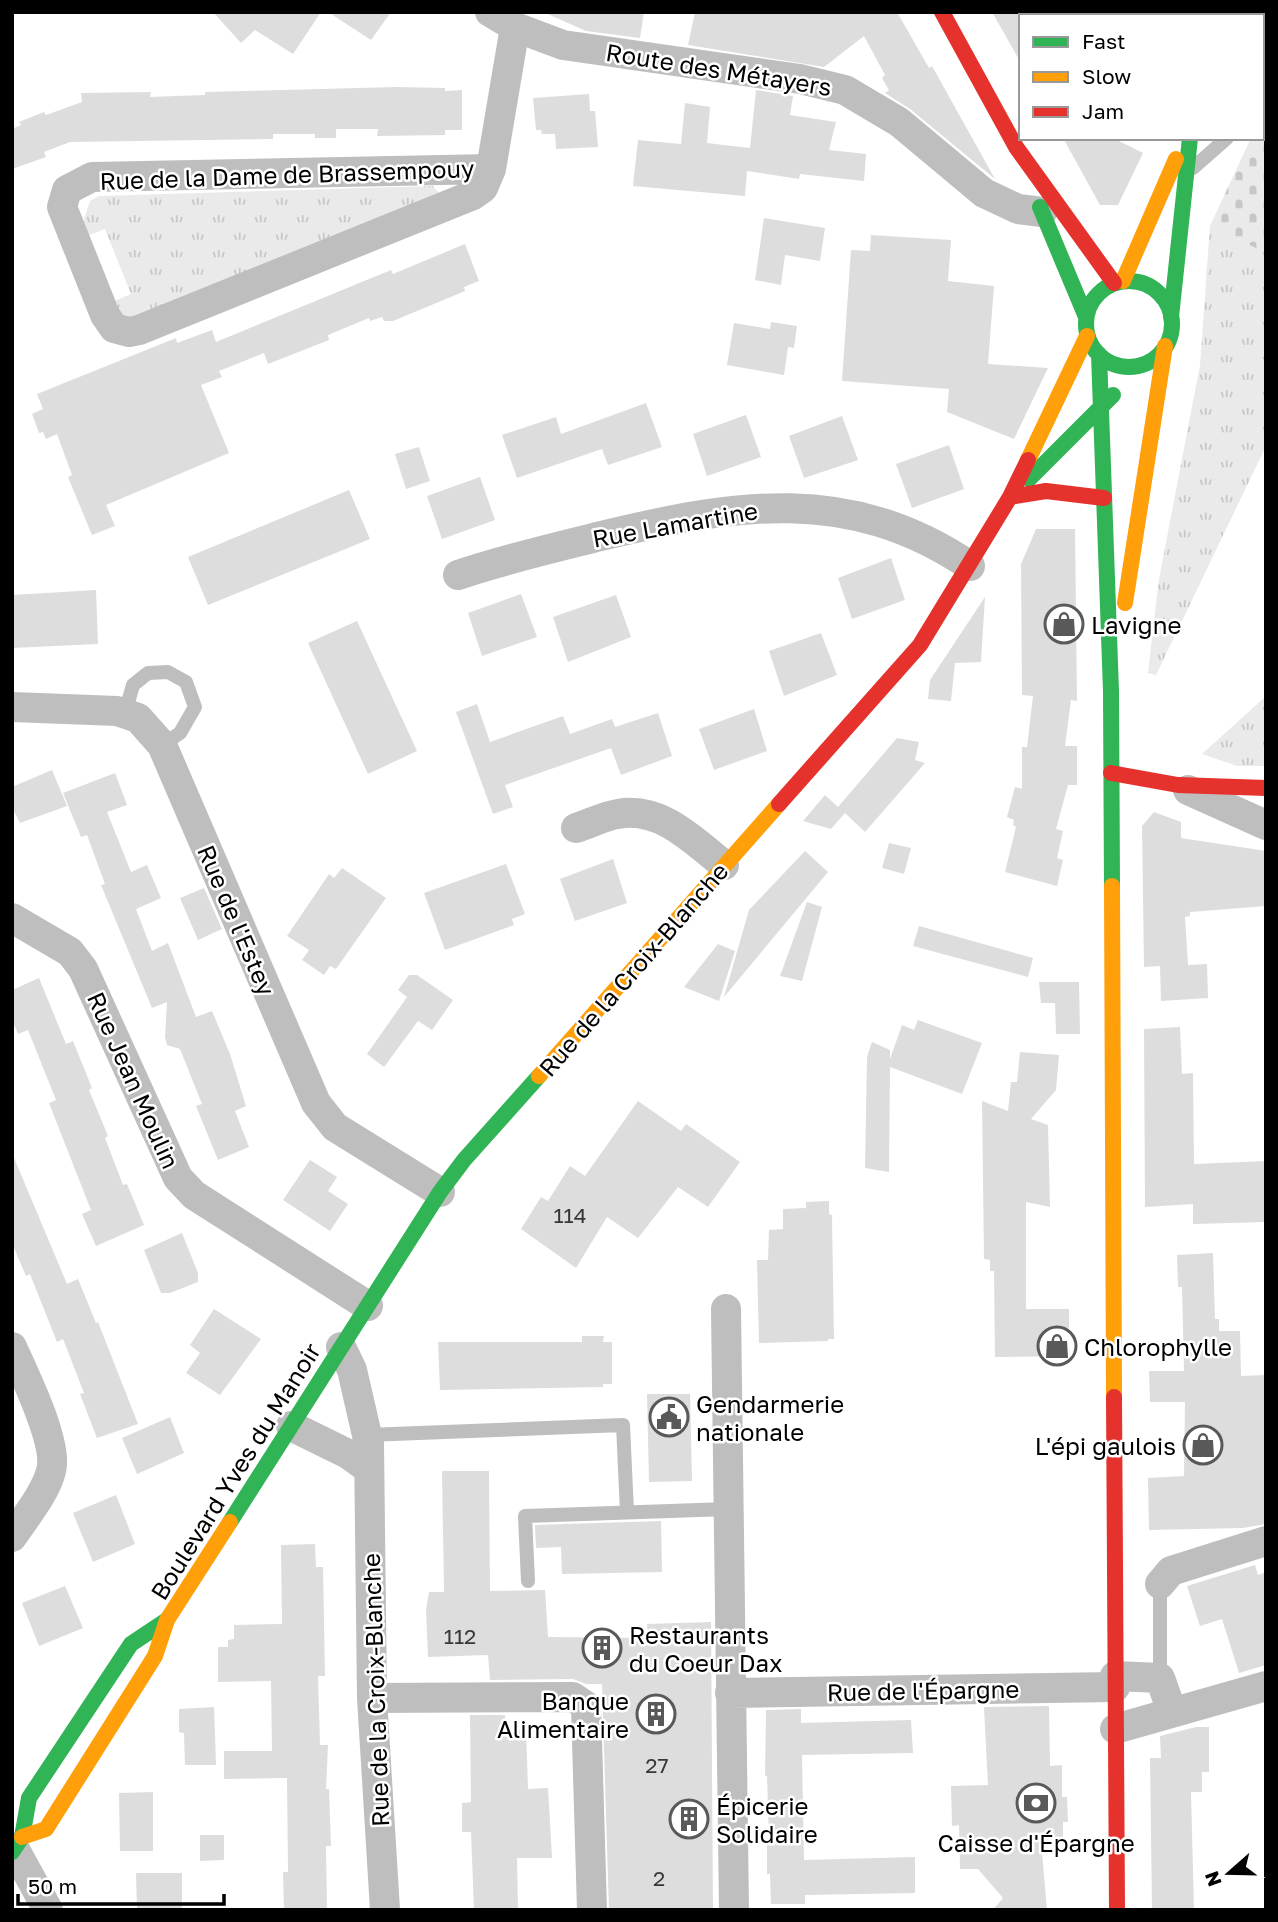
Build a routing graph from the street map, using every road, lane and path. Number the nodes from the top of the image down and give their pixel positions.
1 (490, 12) edge
2 (942, 12) edge
3 (515, 27) junction
4 (1187, 140) edge
5 (1188, 140) edge
6 (1225, 140) edge
7 (1016, 147) junction
8 (491, 169) junction
9 (1186, 173) junction
10 (1042, 212) junction
11 (1118, 282) junction
12 (1086, 317) junction
13 (1171, 317) junction
14 (1087, 336) junction
15 (1165, 346) junction
16 (1098, 354) junction
17 (1144, 364) junction
18 (1101, 407) junction
19 (1010, 498) junction
20 (1104, 498) junction
21 (970, 566) junction
22 (458, 575) dead end
23 (1111, 691) junction
24 (12, 706) edge
25 (125, 713) junction
26 (162, 745) junction
27 (1111, 774) junction
28 (1178, 785) junction
29 (1266, 788) edge
30 (1266, 825) edge
31 (576, 828) dead end
32 (724, 865) junction
33 (12, 918) edge
34 (440, 1192) junction
35 (368, 1306) junction
36 (726, 1310) dead end
37 (12, 1347) edge
38 (341, 1347) junction
39 (290, 1426) junction
40 (367, 1435) junction
41 (369, 1469) junction
42 (728, 1509) junction
43 (627, 1512) junction
44 (12, 1537) edge
45 (1266, 1541) edge
46 (528, 1581) dead end
47 (1160, 1584) joint
48 (167, 1620) junction
49 (1160, 1678) junction
50 (1115, 1682) junction
51 (1266, 1686) edge
52 (730, 1692) junction
53 (372, 1698) junction
54 (1172, 1712) junction
55 (1115, 1729) junction
56 (15, 1846) edge
57 (48, 1910) edge
58 (386, 1910) edge
59 (592, 1910) edge
60 (734, 1910) edge
61 (1117, 1910) edge

1 - 3 street, Route des Métayers
2 - 7 main road
3 - 8 street, Rue de la Dame de Brassempouy
3 - 10 street, Route des Métayers
4 - 11 main road
5 - 9 main road
6 - 9 lane
7 - 10 main road
7 - 11 main road
8 - 8 street, Rue de la Dame de Brassempouy
9 - 13 main road
10 - 12 main road
11 - 12 main road
11 - 13 main road
12 - 14 main road
13 - 15 main road
14 - 16 main road
14 - 19 main road, Rue de la Croix-Blanche
15 - 17 main road
15 - 23 main road
16 - 17 main road
16 - 18 main road
17 - 18 main road, Rue de la Croix-Blanche
18 - 19 main road, Rue de la Croix-Blanche
18 - 20 main road
19 - 20 main road
19 - 21 main road, Rue de la Croix-Blanche
20 - 23 main road
21 - 22 street, Rue Lamartine
21 - 32 main road, Rue de la Croix-Blanche
23 - 27 main road
24 - 25 street
25 - 26 street, Rue de l'Estey
25 - 26 lane
26 - 34 street, Rue de l'Estey
27 - 28 main road
27 - 50 main road
28 - 29 main road
28 - 30 street
31 - 32 street
32 - 34 main road, Rue de la Croix-Blanche
33 - 35 street, Rue Jean Moulin
34 - 35 main road, Rue de la Croix-Blanche
35 - 38 main road, Rue de la Croix-Blanche
36 - 42 street
37 - 44 street
38 - 39 main road, Boulevard Yves du Manoir
38 - 40 street, Rue de la Croix-Blanche
39 - 41 street
39 - 48 main road, Boulevard Yves du Manoir
40 - 41 street, Rue de la Croix-Blanche
40 - 43 lane
41 - 53 street, Rue de la Croix-Blanche
42 - 43 lane
42 - 52 street
43 - 46 lane
45 - 47 street
47 - 49 lane
48 - 56 main road, Boulevard Yves du Manoir
48 - 56 main road, Boulevard Yves du Manoir
49 - 50 street, Rue de l'Épargne
49 - 54 street
50 - 52 street, Rue de l'Épargne
50 - 55 main road
51 - 54 street
52 - 60 street
53 - 58 street, Rue de la Croix-Blanche
53 - 59 street
54 - 55 street
55 - 61 main road
56 - 57 street

